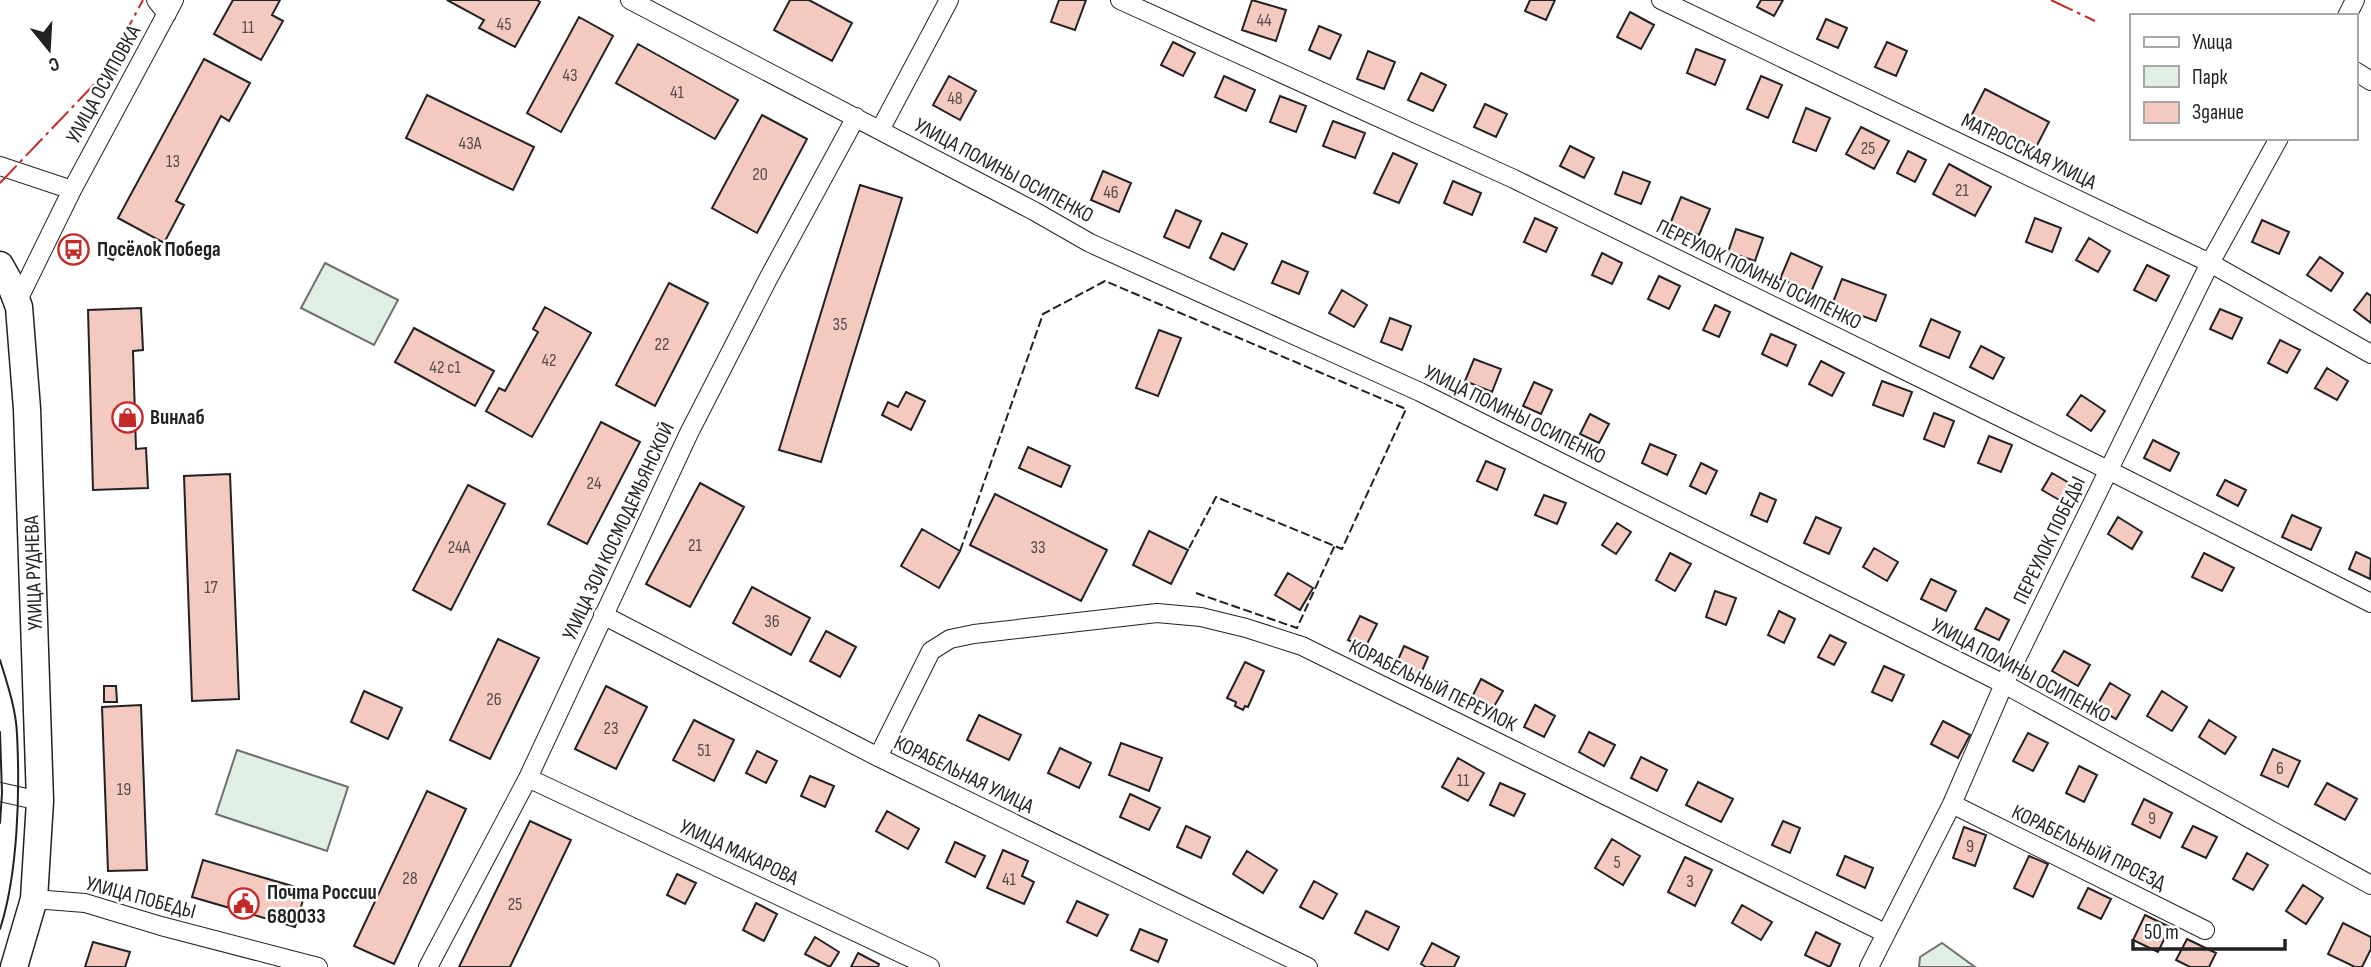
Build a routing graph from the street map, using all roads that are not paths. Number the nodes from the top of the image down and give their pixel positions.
1 (630, 0) edge
2 (949, 0) edge
3 (1120, 0) edge
4 (1661, 0) edge
5 (166, 5) edge
6 (856, 117) junction
7 (880, 130) junction
8 (2278, 140) edge
9 (0, 166) edge
10 (72, 190) junction
11 (2210, 262) junction
12 (0, 265) edge
13 (18, 300) junction
14 (2371, 354) edge
15 (2108, 470) junction
16 (2371, 603) edge
17 (603, 615) junction
18 (2004, 684) junction
19 (878, 757) junction
20 (528, 778) junction
21 (0, 792) edge
22 (40, 801) junction
23 (1952, 804) junction
24 (2371, 885) edge
25 (33, 899) junction
26 (2205, 930) dead end
27 (1885, 933) junction
28 (14, 967) edge
29 (318, 967) edge
30 (428, 967) edge
31 (930, 967) edge
32 (1308, 967) edge
33 (1868, 967) edge

1 - 6 street, УЛИЦА ПОЛИНЫ ОСИПЕНКО
2 - 7 street
3 - 15 street, ПЕРЕУЛОК ПОЛИНЫ ОСИПЕНКО
4 - 11 street, МАТРОССКАЯ УЛИЦА
5 - 10 street, УЛИЦА ОСИПОВКА
6 - 7 street, УЛИЦА ПОЛИНЫ ОСИПЕНКО
6 - 17 street, УЛИЦА ЗОИ КОСМОДЕМЬЯНСКОЙ
7 - 18 street, УЛИЦА ПОЛИНЫ ОСИПЕНКО
8 - 11 street, ПЕРЕУЛОК ПОБЕДЫ
9 - 10 street
10 - 13 street
11 - 14 street, МАТРОССКАЯ УЛИЦА
11 - 15 street, ПЕРЕУЛОК ПОБЕДЫ
12 - 13 main road
13 - 22 main road, УЛИЦА РУДНЕВА
15 - 16 street, ПЕРЕУЛОК ПОЛИНЫ ОСИПЕНКО
15 - 18 street, ПЕРЕУЛОК ПОБЕДЫ
17 - 19 street, КОРАБЕЛЬНАЯ УЛИЦА
17 - 20 street, УЛИЦА ЗОИ КОСМОДЕМЬЯНСКОЙ
18 - 23 street, ПЕРЕУЛОК ПОБЕДЫ
18 - 24 street, УЛИЦА ПОЛИНЫ ОСИПЕНКО
19 - 27 street, КОРАБЕЛЬНЫЙ ПЕРЕУЛОК
19 - 32 street, КОРАБЕЛЬНАЯ УЛИЦА
20 - 30 street, УЛИЦА ЗОИ КОСМОДЕМЬЯНСКОЙ
20 - 31 street, УЛИЦА МАКАРОВА
21 - 22 street
22 - 25 main road, УЛИЦА РУДНЕВА
23 - 26 street, КОРАБЕЛЬНЫЙ ПРОЕЗД
23 - 27 street, ПЕРЕУЛОК ПОБЕДЫ
25 - 28 main road, УЛИЦА РУДНЕВА
25 - 29 street, УЛИЦА ПОБЕДЫ
27 - 33 street, ПЕРЕУЛОК ПОБЕДЫ

